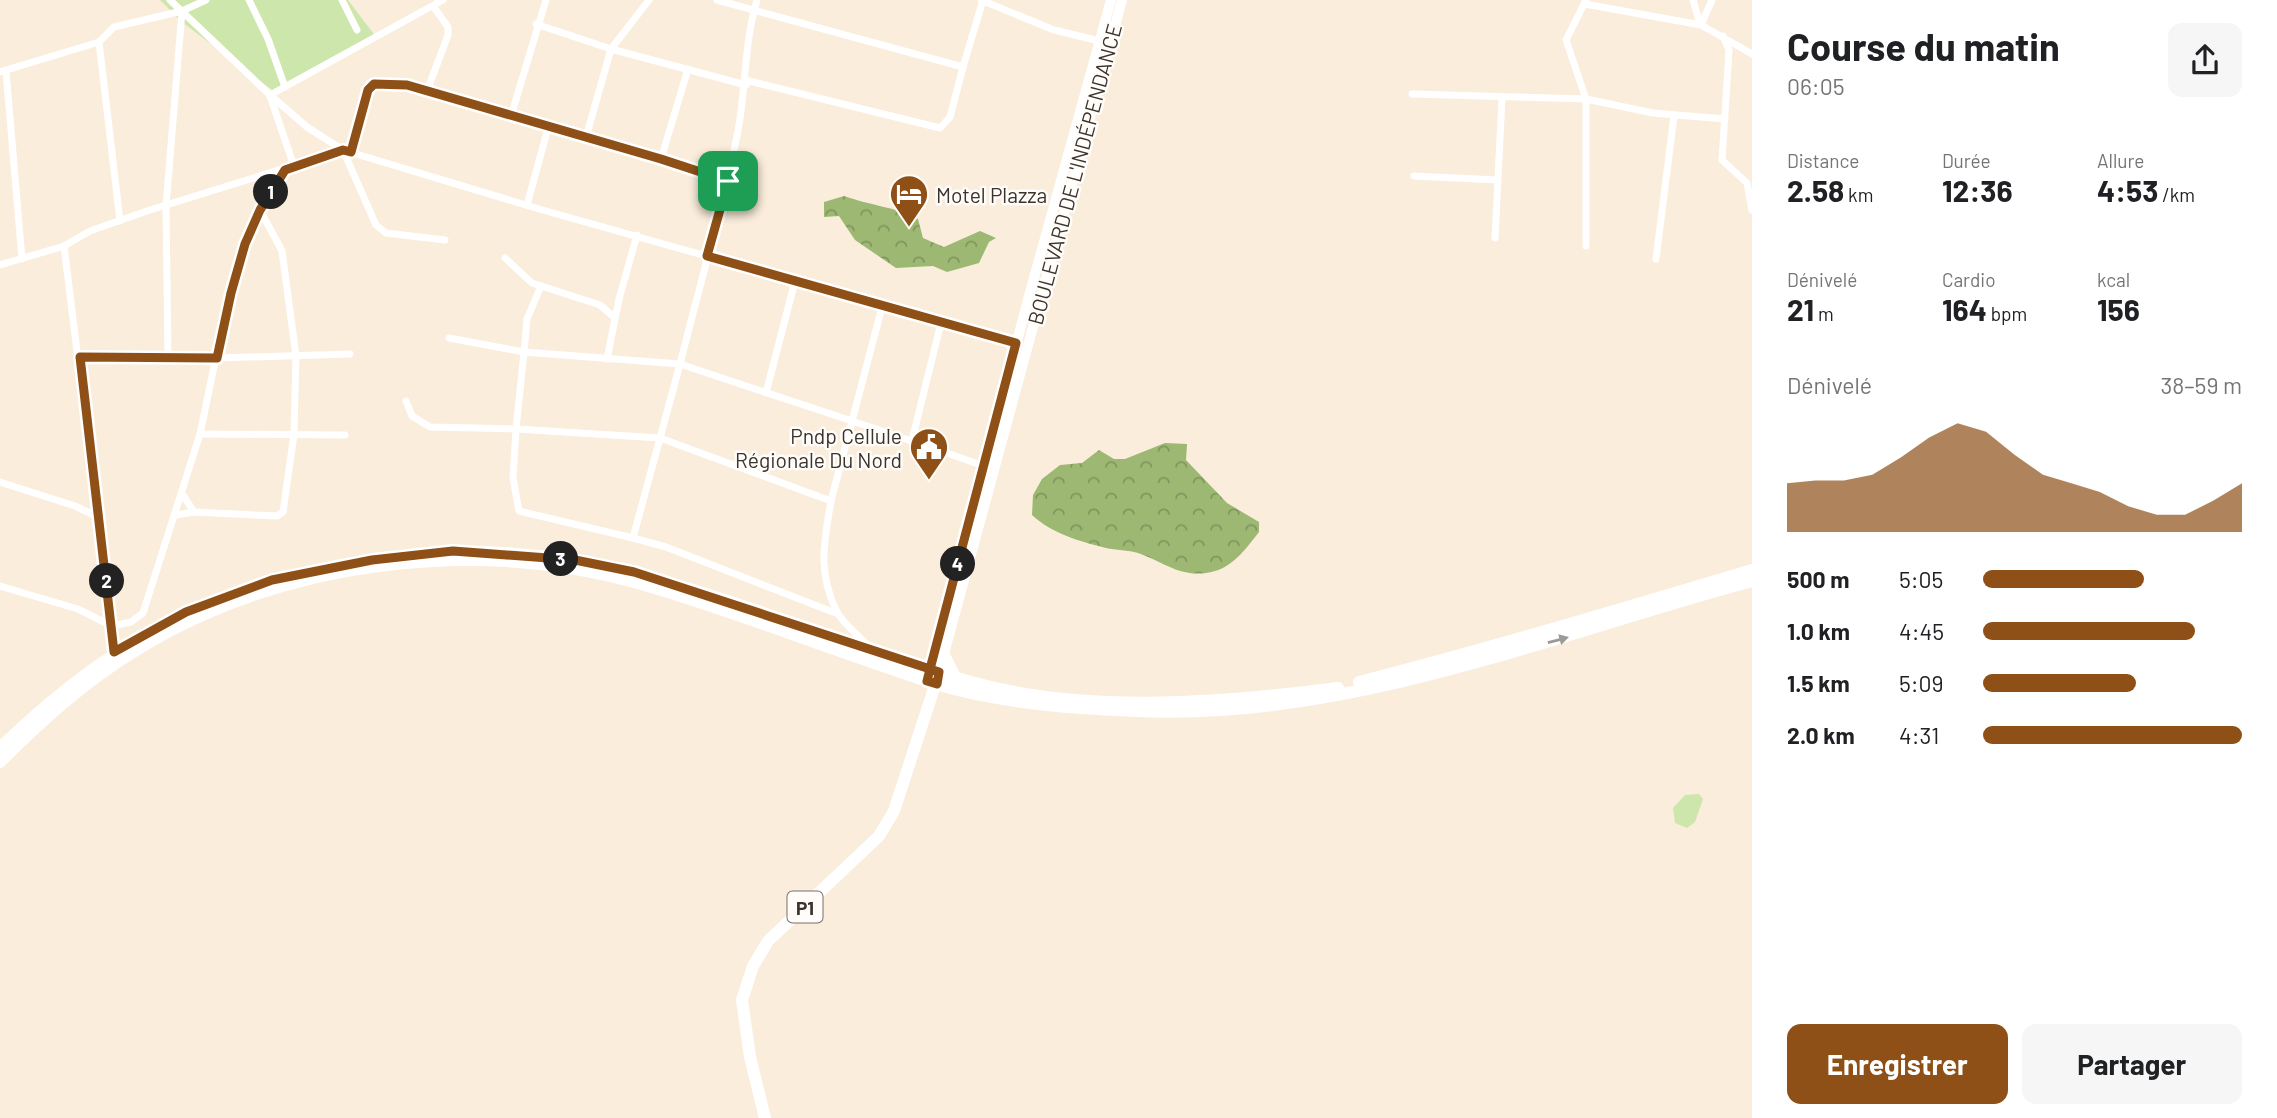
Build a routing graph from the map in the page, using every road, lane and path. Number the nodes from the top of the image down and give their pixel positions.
1 (170, 0) edge
2 (206, 0) edge
3 (249, 0) edge
4 (342, 0) edge
5 (443, 0) edge
6 (546, 0) edge
7 (649, 0) edge
8 (717, 0) edge
9 (757, 0) edge
10 (982, 0) edge
11 (1111, 0) edge
12 (1122, 0) edge
13 (1693, 0) edge
14 (1712, 0) edge
15 (1586, 2) edge
16 (433, 6) junction
17 (182, 11) junction
18 (754, 11) junction
19 (536, 24) junction
20 (1701, 25) junction
21 (357, 30) dead end
22 (1723, 36) junction
23 (1100, 41) junction
24 (99, 42) junction
25 (611, 49) junction
26 (1752, 54) edge
27 (962, 67) junction
28 (688, 68) junction
29 (3, 72) edge
30 (746, 83) junction
31 (285, 87) junction
32 (427, 91) junction
33 (1412, 94) dead end
34 (270, 95) junction
35 (1502, 97) junction
36 (1586, 99) junction
37 (511, 116) junction
38 (1674, 116) junction
39 (1725, 119) junction
40 (548, 128) junction
41 (586, 137) junction
42 (347, 151) junction
43 (661, 159) junction
44 (294, 166) junction
45 (285, 170) junction
46 (1414, 176) dead end
47 (1498, 180) junction
48 (728, 181) junction
49 (527, 205) junction
50 (166, 206) junction
51 (260, 210) junction
52 (1752, 210) edge
53 (120, 221) junction
54 (637, 235) junction
55 (1495, 238) dead end
56 (445, 240) dead end
57 (64, 246) junction
58 (1586, 246) dead end
59 (707, 256) junction
60 (505, 258) dead end
61 (22, 259) junction
62 (1656, 259) dead end
63 (0, 265) edge
64 (795, 281) junction
65 (541, 286) junction
66 (882, 307) junction
67 (615, 318) junction
68 (941, 323) junction
69 (449, 338) dead end
70 (1016, 343) junction
71 (524, 352) junction
72 (350, 354) dead end
73 (168, 356) junction
74 (296, 356) junction
75 (80, 357) junction
76 (217, 358) junction
77 (607, 359) junction
78 (680, 364) junction
79 (766, 393) junction
80 (406, 401) dead end
81 (853, 423) junction
82 (516, 429) junction
83 (200, 434) junction
84 (295, 434) junction
85 (345, 435) dead end
86 (660, 438) junction
87 (912, 440) junction
88 (984, 466) junction
89 (0, 482) edge
90 (183, 495) junction
91 (831, 500) junction
92 (194, 512) junction
93 (176, 515) junction
94 (99, 517) junction
95 (633, 538) junction
96 (1752, 570) edge
97 (1752, 581) edge
98 (0, 586) edge
99 (838, 614) junction
100 (112, 626) junction
101 (872, 650) junction
102 (114, 652) junction
103 (944, 655) junction
104 (933, 677) junction
105 (955, 677) junction
106 (0, 748) edge
107 (0, 762) edge
108 (765, 1118) edge

1 - 17 street
2 - 17 street
3 - 31 street
4 - 21 street
5 - 16 street
6 - 19 street
7 - 25 street
8 - 18 street
9 - 18 street
10 - 23 street
10 - 27 street
11 - 23 main road, BOULEVARD DE L'INDÉPENDANCE
12 - 103 main road, BOULEVARD DE L'INDÉPENDANCE
13 - 20 street
14 - 20 street
15 - 20 street
15 - 36 street
16 - 31 street
16 - 32 street
17 - 24 street
17 - 34 street
17 - 50 street
18 - 27 street
18 - 30 street
19 - 25 street
19 - 37 street
20 - 22 street
22 - 26 street
22 - 39 street
23 - 70 main road, BOULEVARD DE L'INDÉPENDANCE
24 - 29 street
24 - 53 street
25 - 28 street
25 - 41 street
27 - 30 street
28 - 30 street
28 - 43 street
29 - 61 street
30 - 48 street
31 - 34 street
32 - 37 street
32 - 42 street
33 - 35 street
34 - 42 street
34 - 44 street
35 - 36 street
35 - 47 street
36 - 38 street
36 - 58 street
37 - 40 street
38 - 39 street
38 - 62 street
39 - 52 street
40 - 41 street
40 - 49 street
41 - 43 street
42 - 44 street
42 - 49 street
42 - 56 street
43 - 48 street
44 - 45 street
45 - 50 street
45 - 51 street
46 - 47 street
47 - 55 street
48 - 59 street
49 - 54 street
50 - 53 street
50 - 73 street
51 - 74 street
51 - 76 street
53 - 57 street
54 - 59 street
54 - 67 street
57 - 61 street
57 - 75 street
59 - 64 street
59 - 78 street
60 - 65 street
61 - 63 street
64 - 66 street
64 - 79 street
65 - 67 street
65 - 71 street
66 - 68 street
66 - 81 street
67 - 77 street
68 - 70 street
68 - 87 street
69 - 71 street
70 - 88 main road, BOULEVARD DE L'INDÉPENDANCE
71 - 77 street
71 - 82 street
72 - 74 street
73 - 75 street
73 - 76 street
74 - 76 street
74 - 84 street
75 - 94 street
76 - 83 street
77 - 78 street
78 - 79 street
78 - 86 street
79 - 81 street
80 - 82 street
81 - 87 street
81 - 91 street
82 - 86 street
82 - 95 street
83 - 84 street
83 - 90 street
84 - 85 street
84 - 92 street
86 - 91 street
86 - 95 street
87 - 88 street
88 - 104 main road, BOULEVARD DE L'INDÉPENDANCE
89 - 94 street
90 - 92 street
90 - 93 street
91 - 99 street
92 - 93 street
93 - 100 street
94 - 100 street
95 - 99 street
96 - 105 main road
104 -> 97 main road
98 - 100 street
99 - 101 street
100 - 102 street
101 - 102 main road
101 - 104 main road
102 - 106 main road
103 - 104 main road, BOULEVARD DE L'INDÉPENDANCE
103 - 105 main road
104 - 105 main road
104 - 107 main road
104 - 108 main road, P1

